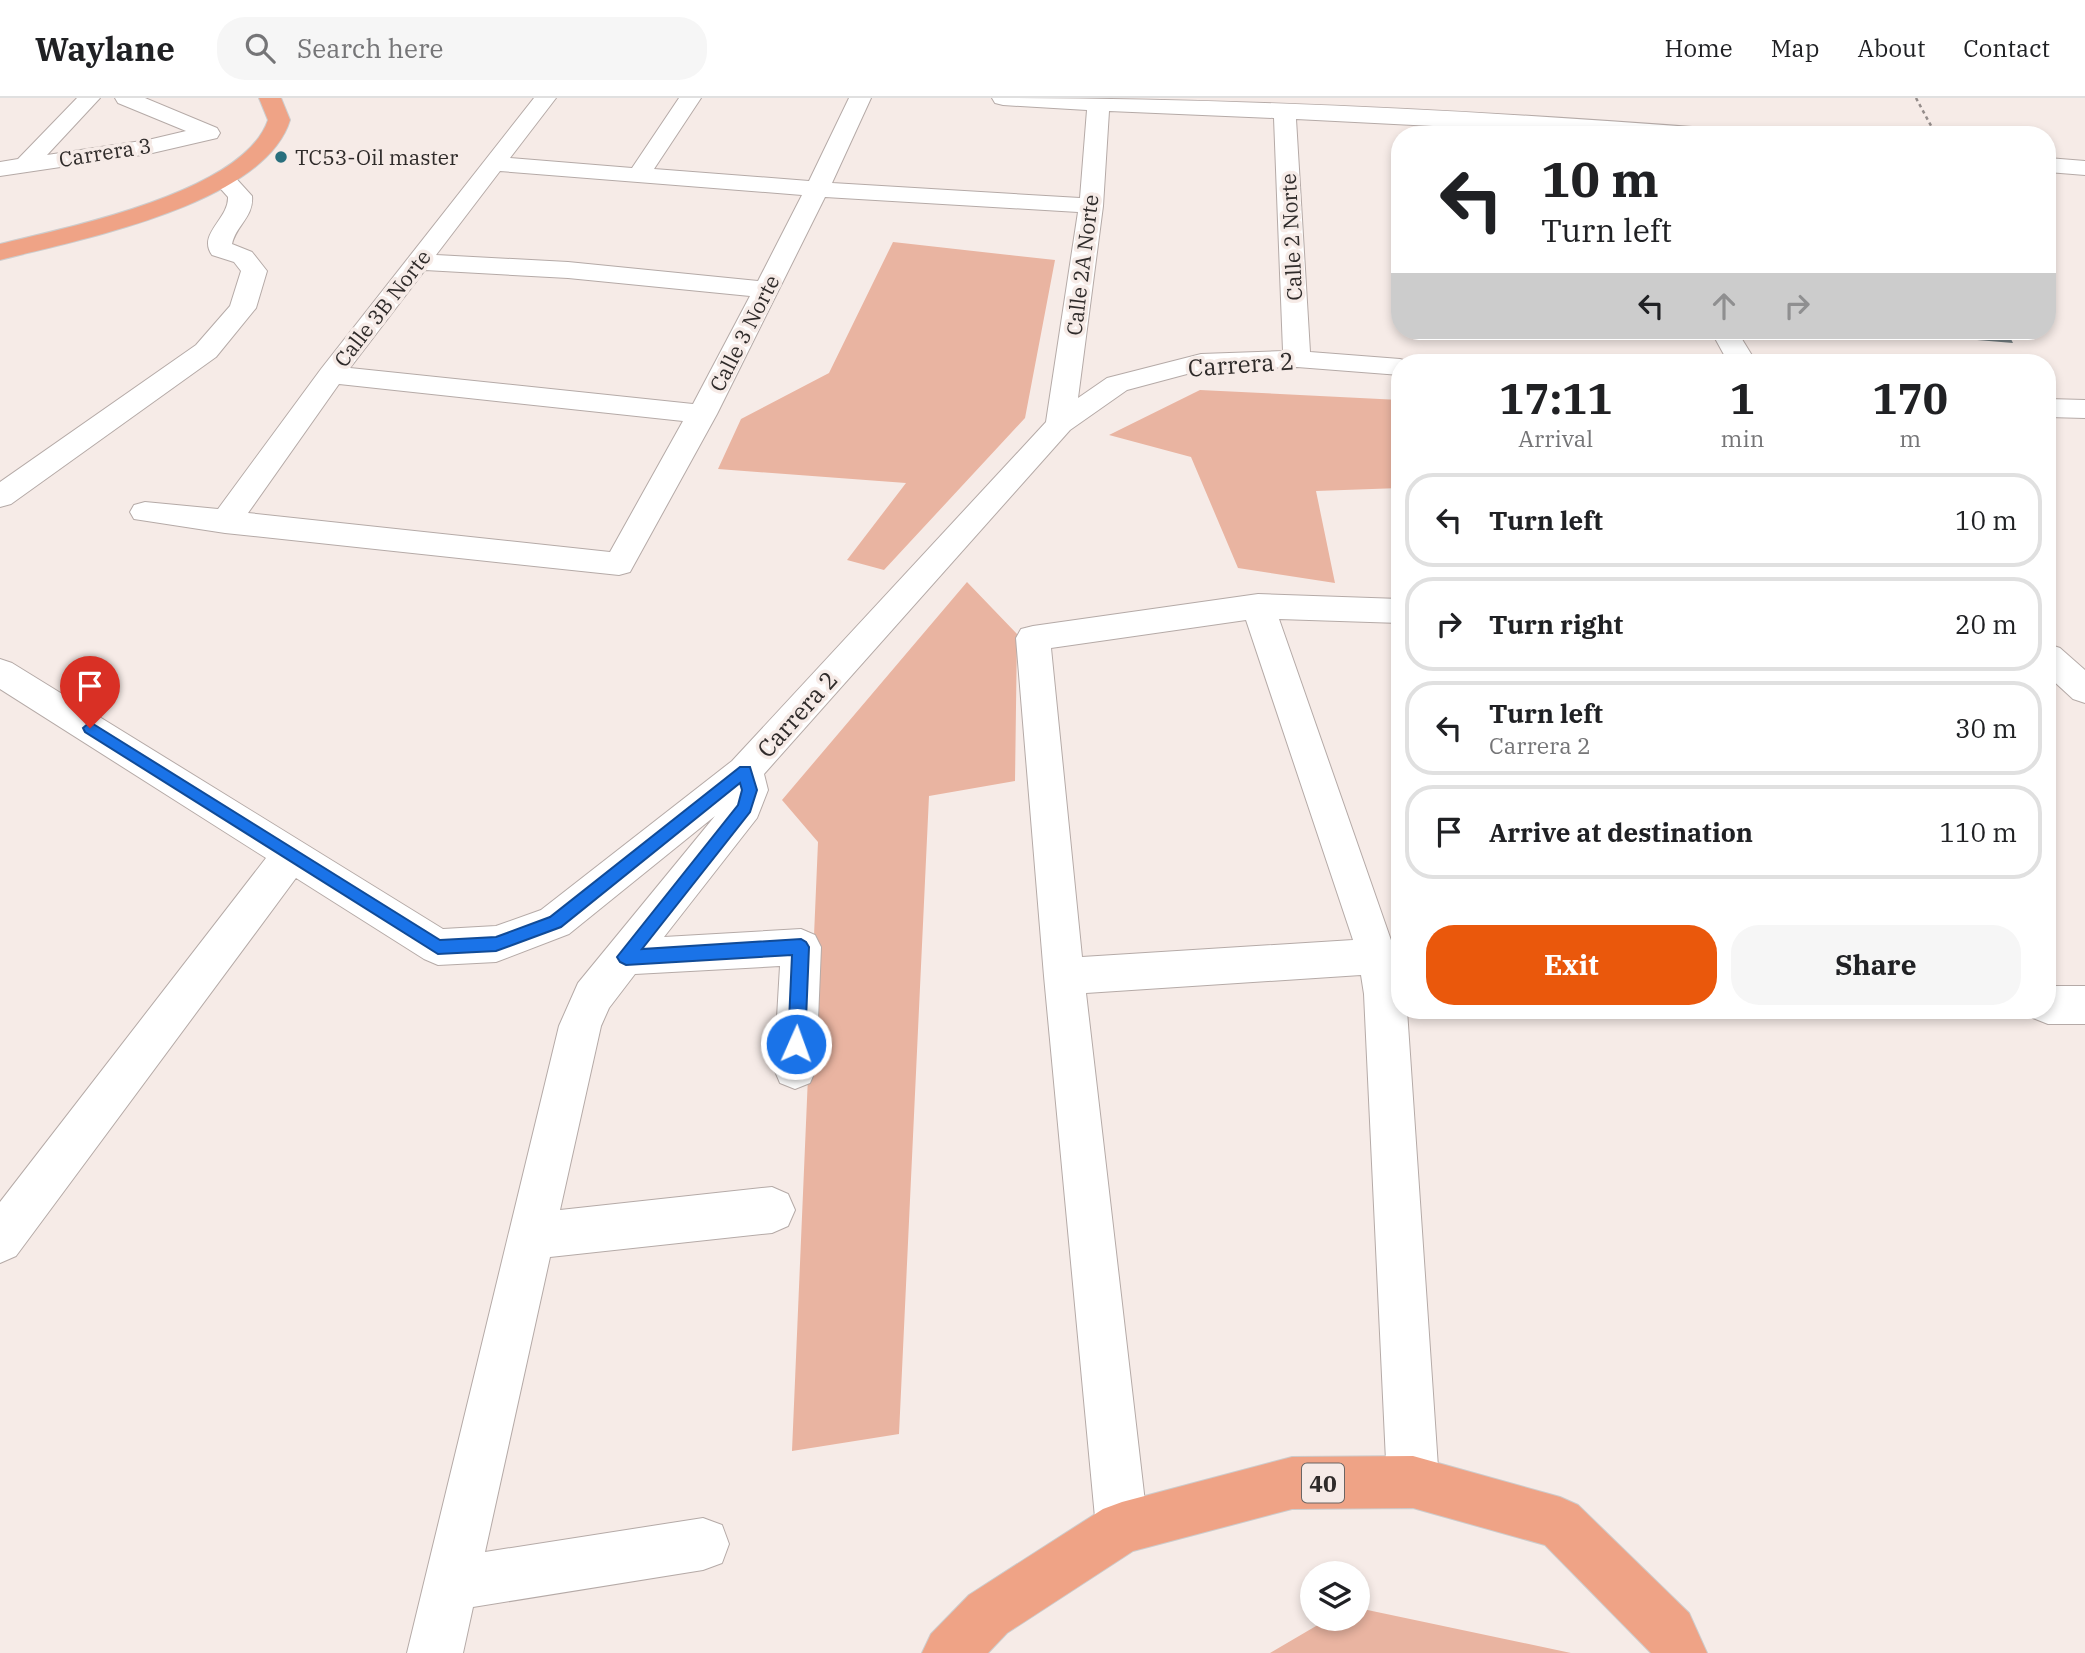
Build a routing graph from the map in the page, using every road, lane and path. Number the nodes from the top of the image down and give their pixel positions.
1 (89, 98) edge
2 (126, 98) edge
3 (545, 98) edge
4 (690, 98) edge
5 (860, 98) edge
6 (1003, 98) edge
7 (1916, 98) edge
8 (1176, 103) edge
9 (1098, 104) junction
10 (275, 109) edge
11 (1285, 114) junction
12 (1610, 123) edge
13 (1634, 126) edge
14 (1931, 126) edge
15 (26, 164) junction
16 (494, 164) junction
17 (2056, 166) edge
18 (2085, 168) edge
19 (0, 169) edge
20 (639, 174) junction
21 (224, 178) junction
22 (818, 189) junction
23 (1091, 206) junction
24 (0, 252) edge
25 (417, 262) junction
26 (765, 290) junction
27 (1297, 359) junction
28 (1391, 367) edge
29 (331, 374) junction
30 (2056, 408) edge
31 (2085, 410) edge
32 (704, 414) junction
33 (1060, 424) junction
34 (0, 497) edge
35 (145, 512) dead end
36 (225, 522) junction
37 (1258, 606) junction
38 (1391, 611) edge
39 (0, 672) edge
40 (745, 771) junction
41 (292, 853) junction
42 (626, 957) junction
43 (1064, 976) junction
44 (1388, 981) edge
45 (795, 1069) dead end
46 (772, 1209) dead end
47 (532, 1236) junction
48 (0, 1240) edge
49 (1413, 1482) junction
50 (1122, 1528) junction
51 (703, 1544) dead end
52 (449, 1584) junction
53 (435, 1653) edge
54 (950, 1653) edge
55 (1679, 1653) edge

1 - 15 street
2 - 15 street, Carrera 3
3 - 16 street, Calle 3B Norte
4 - 20 street
5 - 22 street, Calle 3 Norte
6 - 9 street
7 - 14 path
8 - 9 street
8 - 11 street
9 - 23 street, Calle 2A Norte
10 - 21 main road
11 - 12 street
11 - 27 street, Calle 2 Norte
12 - 13 street
15 - 19 street, Carrera 3
16 - 20 street
16 - 25 street, Calle 3B Norte
17 - 18 street
20 - 22 street
21 - 24 main road
21 - 34 street
22 - 23 street
22 - 26 street, Calle 3 Norte
23 - 33 street, Calle 2A Norte
25 - 26 street
25 - 29 street, Calle 3B Norte
26 - 32 street, Calle 3 Norte
27 - 28 street, Carrera 2
27 - 33 street, Carrera 2
29 - 32 street
29 - 36 street, Calle 3B Norte
30 - 31 street
32 - 36 street, Calle 3 Norte
33 - 40 street, Carrera 2
35 - 36 street
37 - 38 street
37 - 43 street
37 - 44 street
39 - 41 street, Carrera 2
40 - 41 street, Carrera 2
40 - 42 street
41 - 48 street
42 - 45 street
42 - 47 street
43 - 44 street
43 - 50 street
44 - 49 street
46 - 47 street
47 - 52 street
49 - 50 main road, 40
49 - 55 main road, 40
50 - 54 main road, 40
51 - 52 street
52 - 53 street

